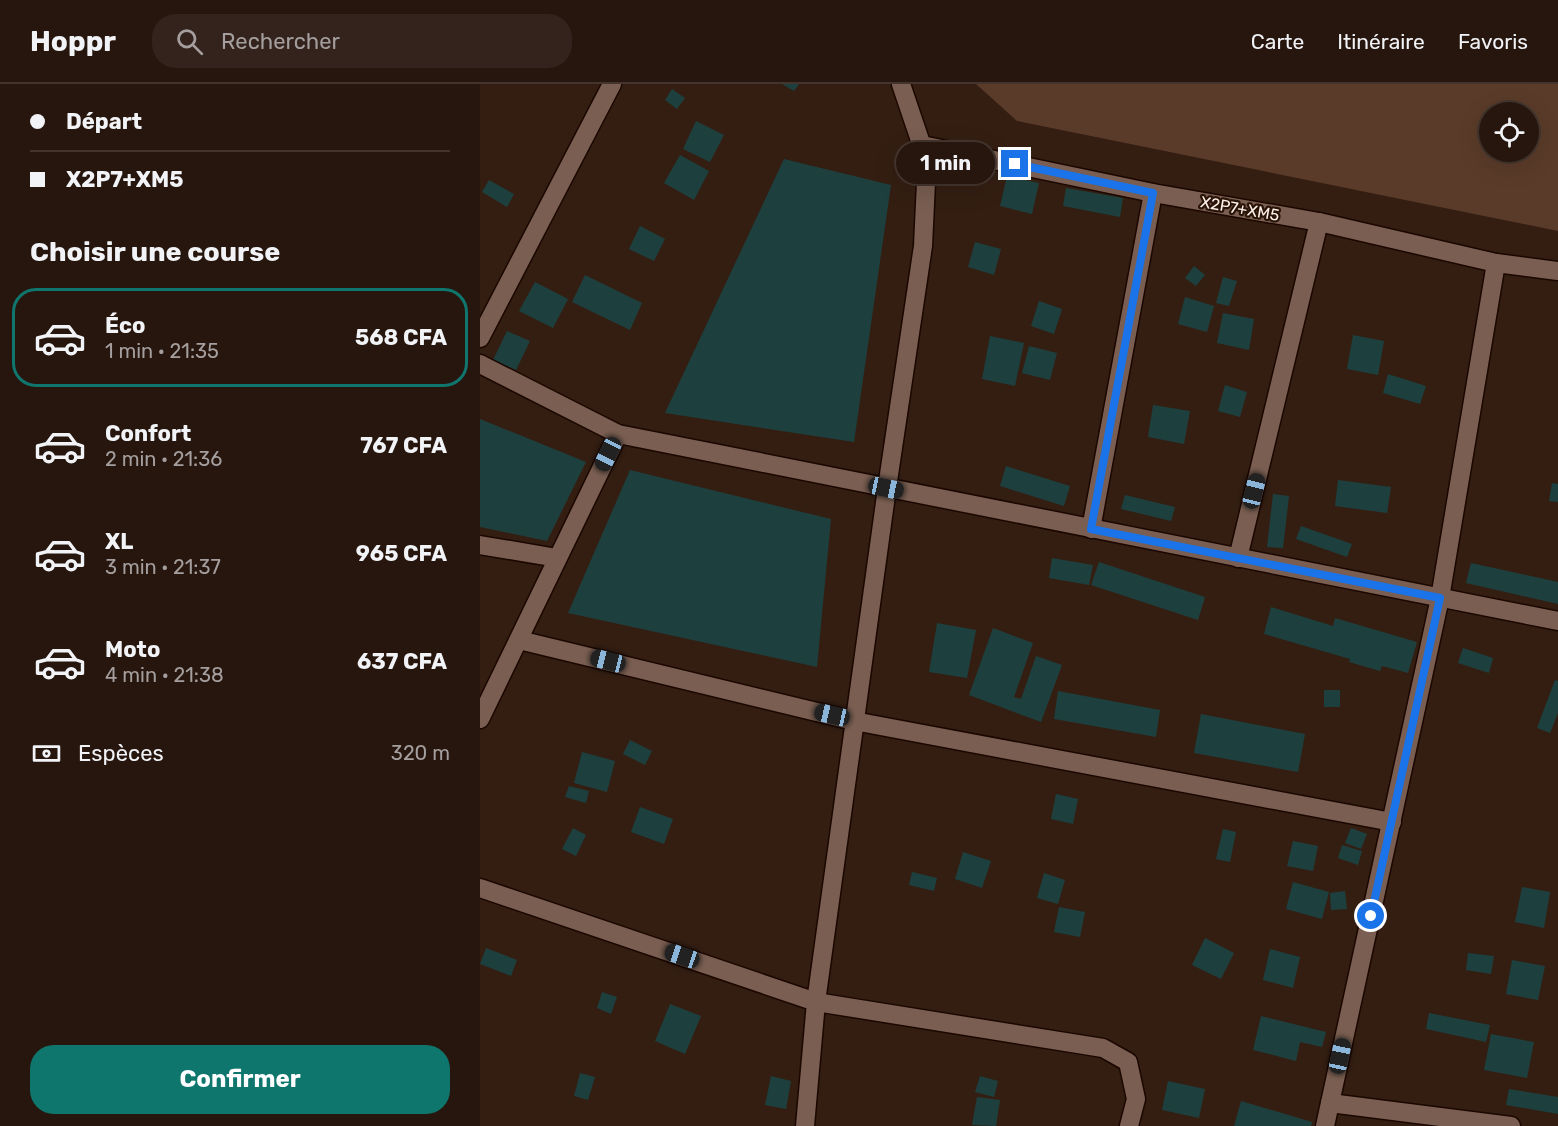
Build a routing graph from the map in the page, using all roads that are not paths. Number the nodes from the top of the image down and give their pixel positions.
1 (612, 84) edge
2 (901, 84) edge
3 (922, 145) junction
4 (1153, 193) junction
5 (1319, 222) junction
6 (1496, 263) junction
7 (1558, 271) edge
8 (480, 338) edge
9 (480, 364) edge
10 (618, 434) junction
11 (886, 488) junction
12 (1091, 529) junction
13 (480, 545) edge
14 (557, 558) junction
15 (1238, 558) junction
16 (1440, 598) junction
17 (1558, 621) edge
18 (519, 640) junction
19 (480, 719) edge
20 (855, 720) junction
21 (1392, 822) junction
22 (480, 888) edge
23 (816, 1002) junction
24 (1330, 1102) junction
25 (805, 1126) edge
26 (1129, 1126) edge
27 (1325, 1126) edge
28 (1511, 1126) edge

1 - 8 street
2 - 3 street
3 - 4 street, X2P7+XM5
3 - 11 street
4 - 5 street, X2P7+XM5
4 - 12 street
5 - 6 street, X2P7+XM5
5 - 15 street
6 - 7 street, X2P7+XM5
6 - 16 street
9 - 10 street
10 - 11 street
10 - 14 street
11 - 12 street
11 - 20 street
12 - 15 street
13 - 14 street
14 - 18 street
15 - 16 street
16 - 17 street
16 - 21 street
18 - 19 street
18 - 20 street
20 - 21 street
20 - 23 street
21 - 24 street
22 - 23 street
23 - 25 street
23 - 26 street
24 - 27 street
24 - 28 street

